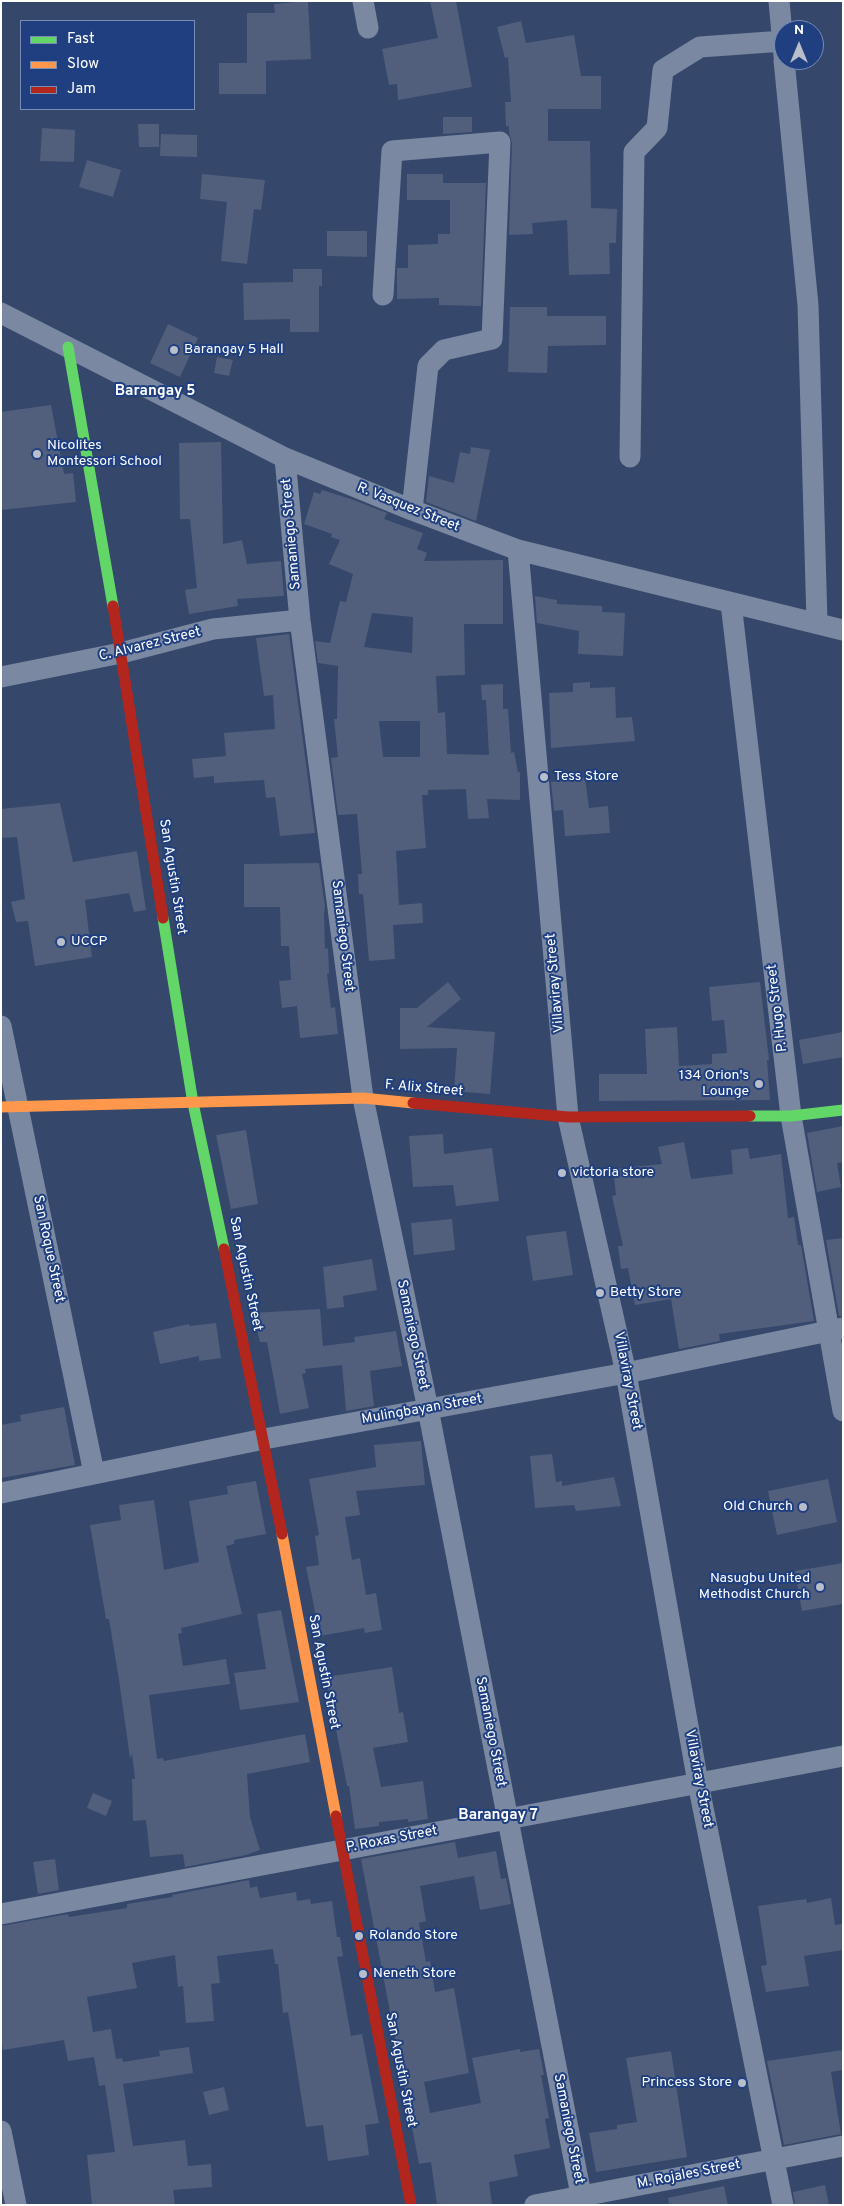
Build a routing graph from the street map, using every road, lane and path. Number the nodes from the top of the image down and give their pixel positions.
1 (363, 1) edge
2 (779, 1) edge
3 (781, 20) edge
4 (368, 28) dead end
5 (774, 52) edge
6 (786, 70) edge
7 (383, 295) dead end
8 (1, 313) edge
9 (68, 347) junction
10 (630, 457) dead end
11 (285, 458) junction
12 (412, 510) junction
13 (518, 550) junction
14 (731, 603) junction
15 (300, 620) junction
16 (817, 622) junction
17 (843, 630) edge
18 (121, 653) junction
19 (1, 677) edge
20 (1, 1026) edge
21 (363, 1098) junction
22 (193, 1103) junction
23 (9, 1107) edge
24 (843, 1110) edge
25 (791, 1116) junction
26 (568, 1118) junction
27 (836, 1329) edge
28 (626, 1373) junction
29 (428, 1410) junction
30 (843, 1411) edge
31 (264, 1440) junction
32 (94, 1473) junction
33 (1, 1493) edge
34 (843, 1756) edge
35 (698, 1783) junction
36 (507, 1818) junction
37 (342, 1850) junction
38 (1, 1914) edge
39 (1, 2131) edge
40 (843, 2146) edge
41 (774, 2159) junction
42 (582, 2200) edge
43 (16, 2205) edge
44 (411, 2205) edge
45 (535, 2205) edge
46 (783, 2205) edge

1 - 4 street
2 - 3 street
5 - 10 street
6 - 16 street
7 - 12 street
8 - 9 street, R. Vasquez Street
9 - 11 street, R. Vasquez Street
9 - 18 street, San Agustin Street
11 - 12 street, R. Vasquez Street
11 - 15 street, Samaniego Street
12 - 13 street, R. Vasquez Street
13 - 14 street, R. Vasquez Street
13 - 26 street, Villaviray Street
14 - 16 street, R. Vasquez Street
14 - 25 street, P. Hugo Street
15 - 18 street, C. Alvarez Street
15 - 21 street, Samaniego Street
16 - 17 street, R. Vasquez Street
18 - 19 street, C. Alvarez Street
18 - 22 street, San Agustin Street
20 - 23 street, San Roque Street
21 - 22 street, F. Alix Street
21 - 26 street, F. Alix Street
21 - 29 street, Samaniego Street
22 - 23 street, F. Alix Street
22 - 31 street, San Agustin Street
23 - 32 street, San Roque Street
24 - 25 street, F. Alix Street
25 - 26 street, F. Alix Street
25 - 27 street, P. Hugo Street
26 - 28 street, Villaviray Street
27 - 28 street, Mulingbayan Street
27 - 30 street, P. Hugo Street
28 - 29 street, Mulingbayan Street
28 - 35 street, Villaviray Street
29 - 31 street, Mulingbayan Street
29 - 36 street, Samaniego Street
31 - 32 street, Mulingbayan Street
31 - 37 street, San Agustin Street
32 - 33 street, Mulingbayan Street
34 - 35 street, P. Roxas Street
35 - 36 street, P. Roxas Street
35 - 41 street, Villaviray Street
36 - 37 street, P. Roxas Street
36 - 42 street, Samaniego Street
37 - 38 street, P. Roxas Street
37 - 44 street, San Agustin Street
39 - 43 street
40 - 41 street, M. Rojales Street
41 - 42 street, M. Rojales Street
41 - 46 street, Villaviray Street
42 - 45 street, M. Rojales Street

